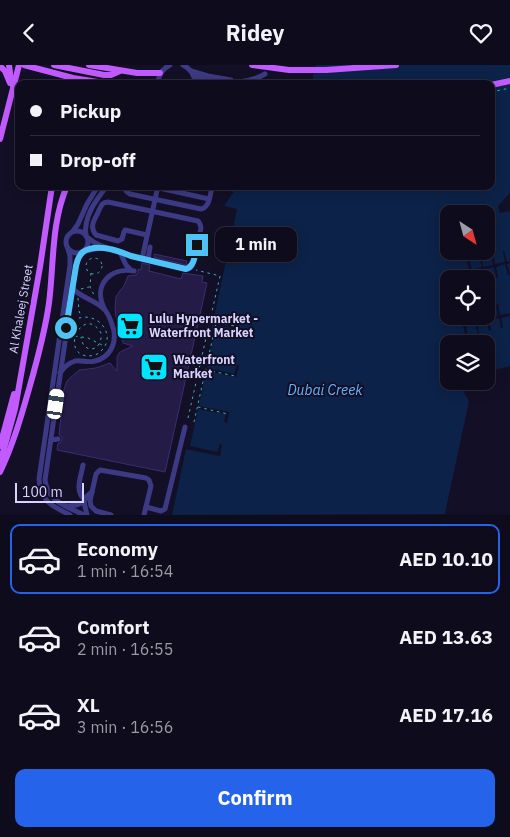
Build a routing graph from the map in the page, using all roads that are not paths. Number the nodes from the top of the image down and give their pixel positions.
1 (0, 65) edge
2 (9, 65) edge
3 (19, 65) edge
4 (24, 65) edge
5 (38, 65) edge
6 (54, 65) edge
7 (89, 65) edge
8 (108, 65) edge
9 (170, 65) edge
10 (183, 65) edge
11 (252, 65) edge
12 (270, 65) edge
13 (396, 65) edge
14 (63, 66) edge
15 (75, 67) edge
16 (46, 71) junction
17 (120, 71) junction
18 (160, 73) junction
19 (192, 73) junction
20 (265, 74) junction
21 (15, 80) edge
22 (15, 80) edge
23 (68, 80) edge
24 (70, 80) edge
25 (70, 80) edge
26 (159, 80) edge
27 (193, 80) edge
28 (209, 80) edge
29 (254, 80) edge
30 (259, 80) edge
31 (510, 81) edge
32 (495, 84) edge
33 (15, 90) edge
34 (12, 92) junction
35 (0, 139) edge
36 (51, 190) edge
37 (65, 190) edge
38 (96, 190) edge
39 (103, 190) edge
40 (126, 190) edge
41 (157, 190) edge
42 (171, 190) edge
43 (210, 190) edge
44 (155, 199) junction
45 (209, 199) junction
46 (152, 211) junction
47 (72, 232) junction
48 (87, 237) junction
49 (146, 238) junction
50 (150, 247) dead end
51 (105, 248) junction
52 (68, 249) junction
53 (83, 252) junction
54 (122, 252) junction
55 (145, 259) junction
56 (75, 291) junction
57 (104, 310) junction
58 (21, 372) junction
59 (60, 373) junction
60 (185, 427) dead end
61 (51, 437) junction
62 (58, 438) dead end
63 (0, 445) edge
64 (0, 463) edge
65 (82, 465) dead end
66 (0, 472) edge
67 (92, 493) junction
68 (84, 501) junction
69 (66, 506) junction
70 (146, 507) junction
71 (67, 514) edge
72 (85, 515) edge
73 (111, 515) edge
74 (144, 515) edge

1 - 34 main road
2 - 33 main road, bridge
3 - 21 main road
4 - 16 main road
5 - 16 main road
6 - 14 main road
7 - 17 main road
8 - 17 main road
9 - 18 street
10 - 19 street
11 - 13 main road, bridge
12 - 20 street
14 - 15 main road
14 - 24 main road
15 - 17 main road
15 - 25 main road
16 - 23 main road
17 - 18 main road
18 - 26 street
19 - 27 street
19 - 28 street
20 - 29 street
20 - 30 street
22 - 34 main road
31 - 32 main road
34 - 35 main road
36 - 58 main road, Al Khaleej Street
37 - 66 main road
38 - 47 street
39 - 48 street
40 - 44 street
41 - 44 street
42 - 45 street
43 - 45 street
44 - 45 street
44 - 46 street
46 - 49 street
46 - 49 street
46 - 55 street
47 - 48 street
47 - 52 street
48 - 51 street
48 - 53 street
49 - 54 street
49 - 55 street
50 - 55 street
51 - 53 street
51 - 54 street
52 - 53 street
52 - 71 street
53 - 56 street
54 - 55 street
54 - 57 street
56 - 57 street
56 - 59 street
57 - 59 street
58 - 63 main road
58 - 64 main road, Al Khaleej Street
59 - 61 street
60 - 70 street
61 - 62 street
61 - 69 street
65 - 68 street
67 - 68 street
67 - 70 street
67 - 73 street
68 - 69 street
68 - 72 street
69 - 72 street
70 - 74 street

